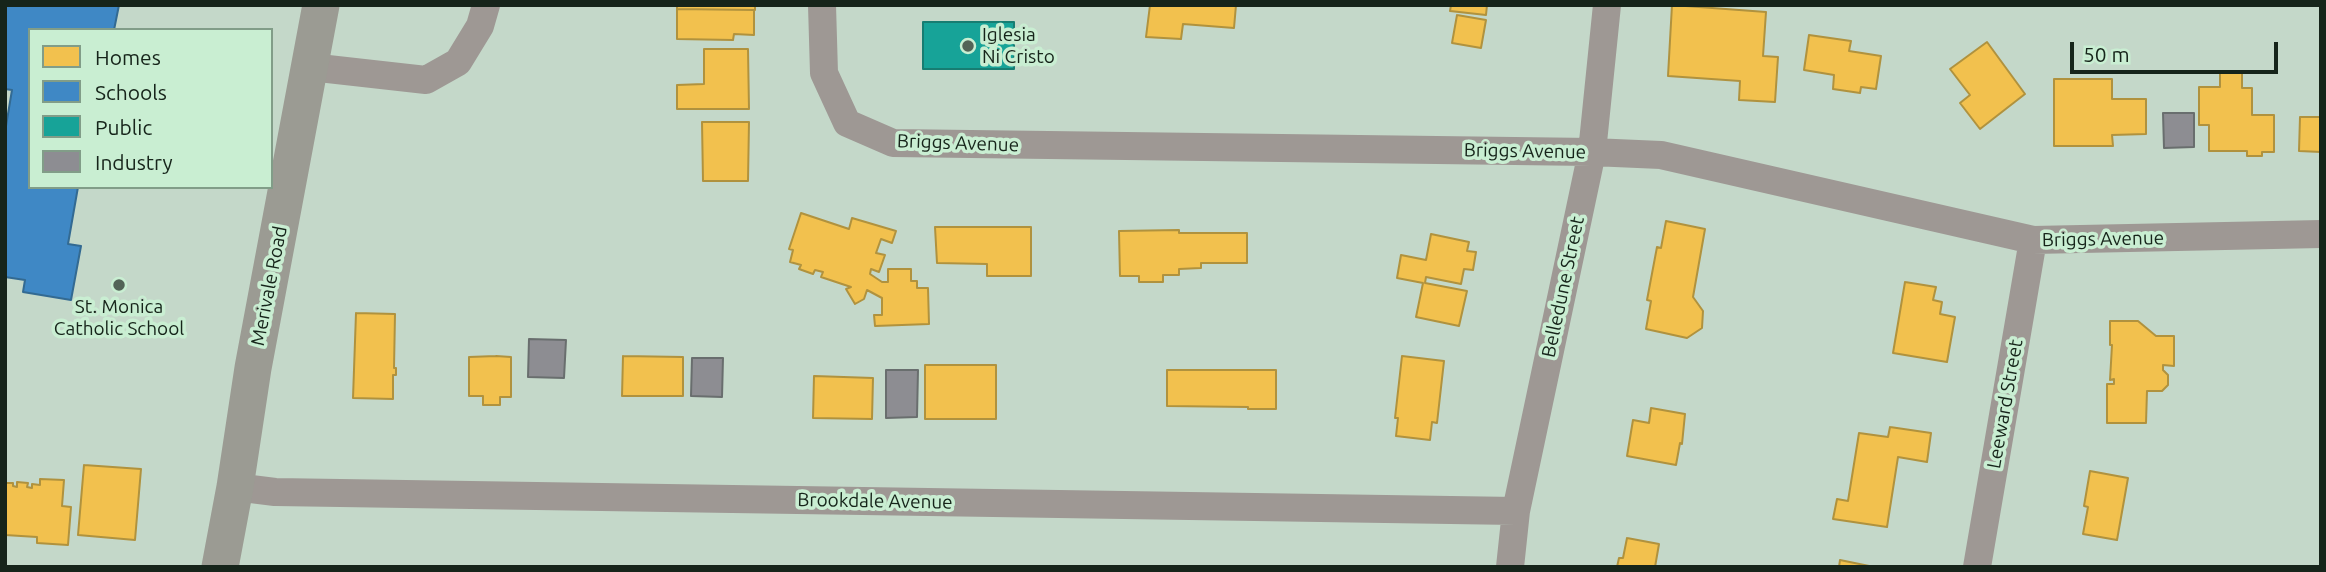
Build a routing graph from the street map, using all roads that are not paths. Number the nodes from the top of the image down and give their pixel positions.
1 (321, 5) edge
2 (486, 5) edge
3 (822, 5) edge
4 (1607, 5) edge
5 (310, 67) junction
6 (1592, 152) junction
7 (2321, 234) edge
8 (2033, 240) junction
9 (236, 487) junction
10 (1516, 511) junction
11 (220, 567) edge
12 (1510, 567) edge
13 (1977, 567) edge

1 - 5 main road, Merivale Road
2 - 5 street
3 - 6 street, Briggs Avenue
4 - 6 street, Belledune Street
5 - 9 main road, Merivale Road
6 - 8 street, Briggs Avenue
6 - 10 street, Belledune Street
7 - 8 street, Briggs Avenue
8 - 13 street, Leeward Street
9 - 10 street, Brookdale Avenue
9 - 11 main road, Merivale Road
10 - 12 street, Belledune Street

